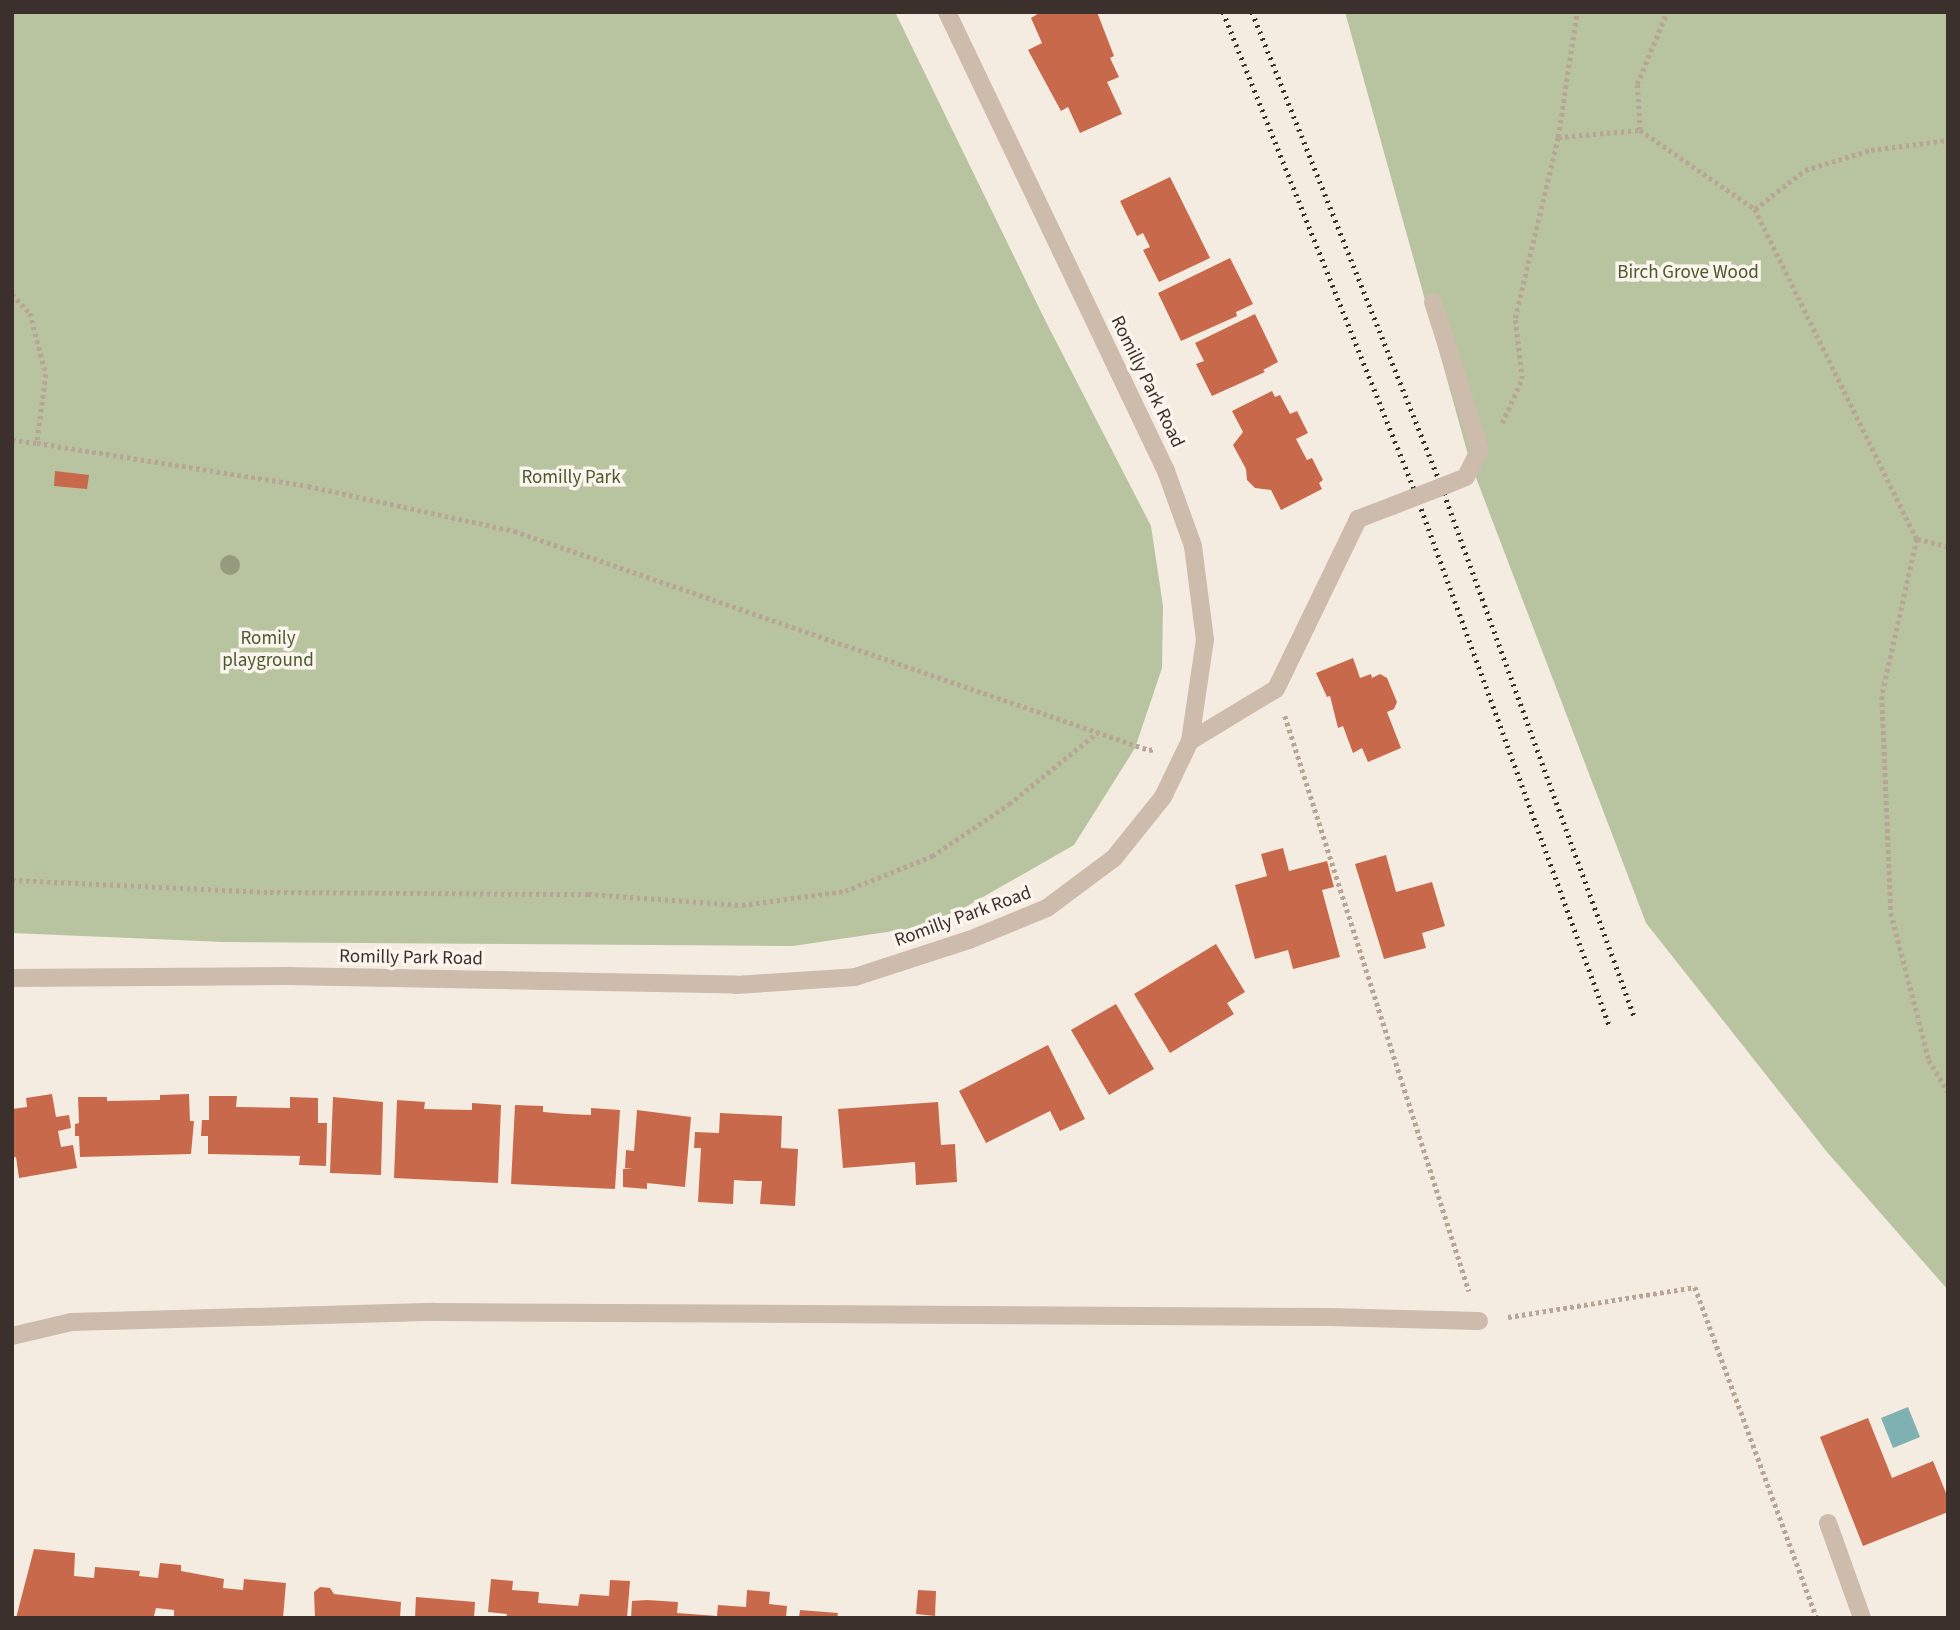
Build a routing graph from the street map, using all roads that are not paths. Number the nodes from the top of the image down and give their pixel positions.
1 (947, 12) edge
2 (1433, 302) dead end
3 (1190, 741) junction
4 (12, 978) edge
5 (1479, 1321) road end
6 (12, 1336) edge
7 (1828, 1523) dead end
8 (1861, 1618) edge

1 - 3 street, Romilly Park Road
2 - 3 street, bridge
3 - 4 street, Romilly Park Road
5 - 6 street
7 - 8 street

